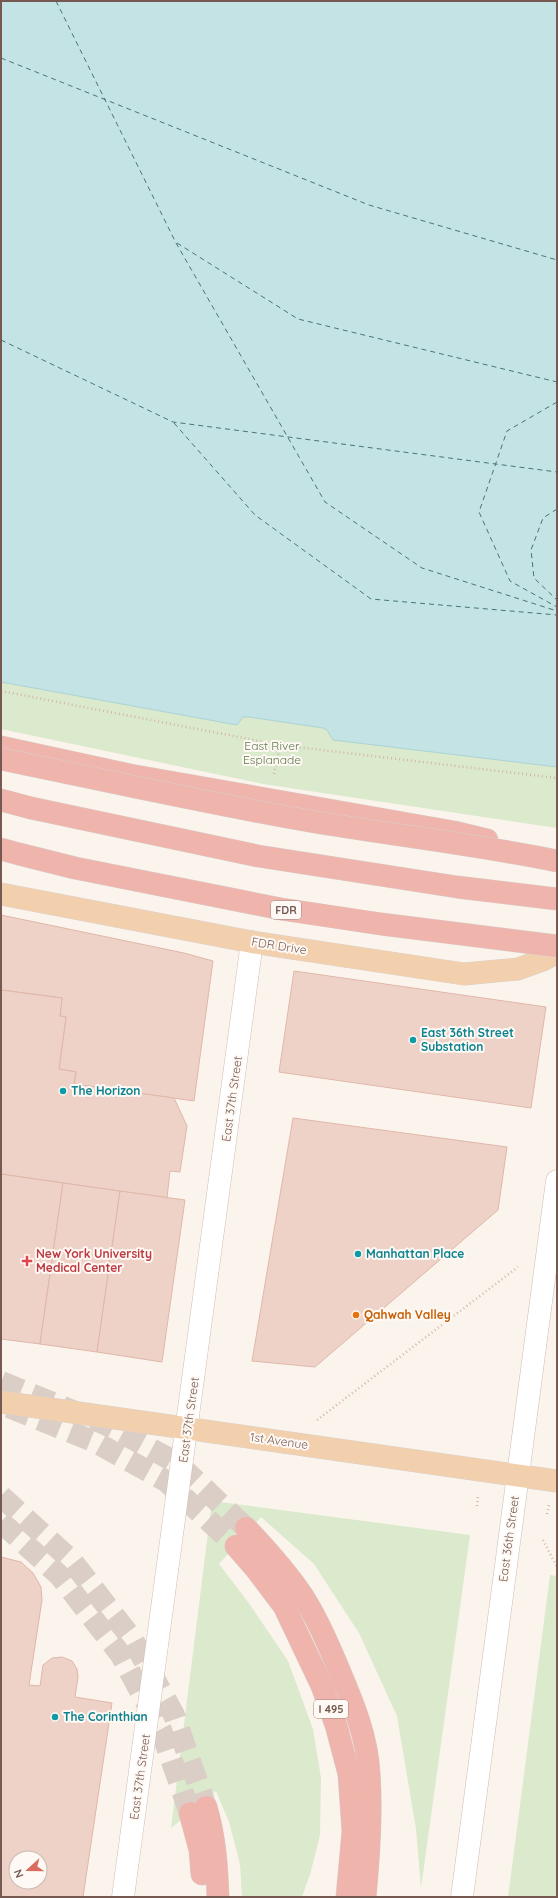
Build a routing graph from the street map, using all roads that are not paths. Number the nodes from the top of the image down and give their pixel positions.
1 (1, 747) edge
2 (1, 759) edge
3 (1, 800) edge
4 (10, 851) edge
5 (557, 861) edge
6 (557, 872) edge
7 (1, 894) edge
8 (557, 899) edge
9 (252, 942) junction
10 (557, 946) edge
11 (557, 952) edge
12 (557, 1180) edge
13 (1, 1402) edge
14 (187, 1429) junction
15 (518, 1476) junction
16 (557, 1481) edge
17 (241, 1537) tunnel mouth
18 (359, 1773) junction
19 (368, 1867) junction
20 (123, 1897) edge
21 (203, 1897) edge
22 (218, 1897) edge
23 (333, 1897) edge
24 (347, 1897) edge
25 (365, 1897) edge
26 (370, 1897) edge
27 (462, 1897) edge

1 - 6 highway
2 - 5 highway, bridge
3 - 8 highway, bridge
4 - 10 highway, FDR, bridge
7 - 9 main road, FDR Drive
9 - 11 main road, FDR Drive
9 - 14 main road, East 37th Street
12 - 15 main road, East 36th Street
13 - 14 main road, 1st Avenue
14 - 15 main road, 1st Avenue
14 - 20 main road, East 37th Street
15 - 16 main road, 1st Avenue
15 - 27 main road, East 36th Street
17 - 18 highway, I 495
18 - 19 highway
18 - 23 highway
18 - 24 highway, I 495
19 - 25 highway
19 - 26 highway
21 - 22 highway

